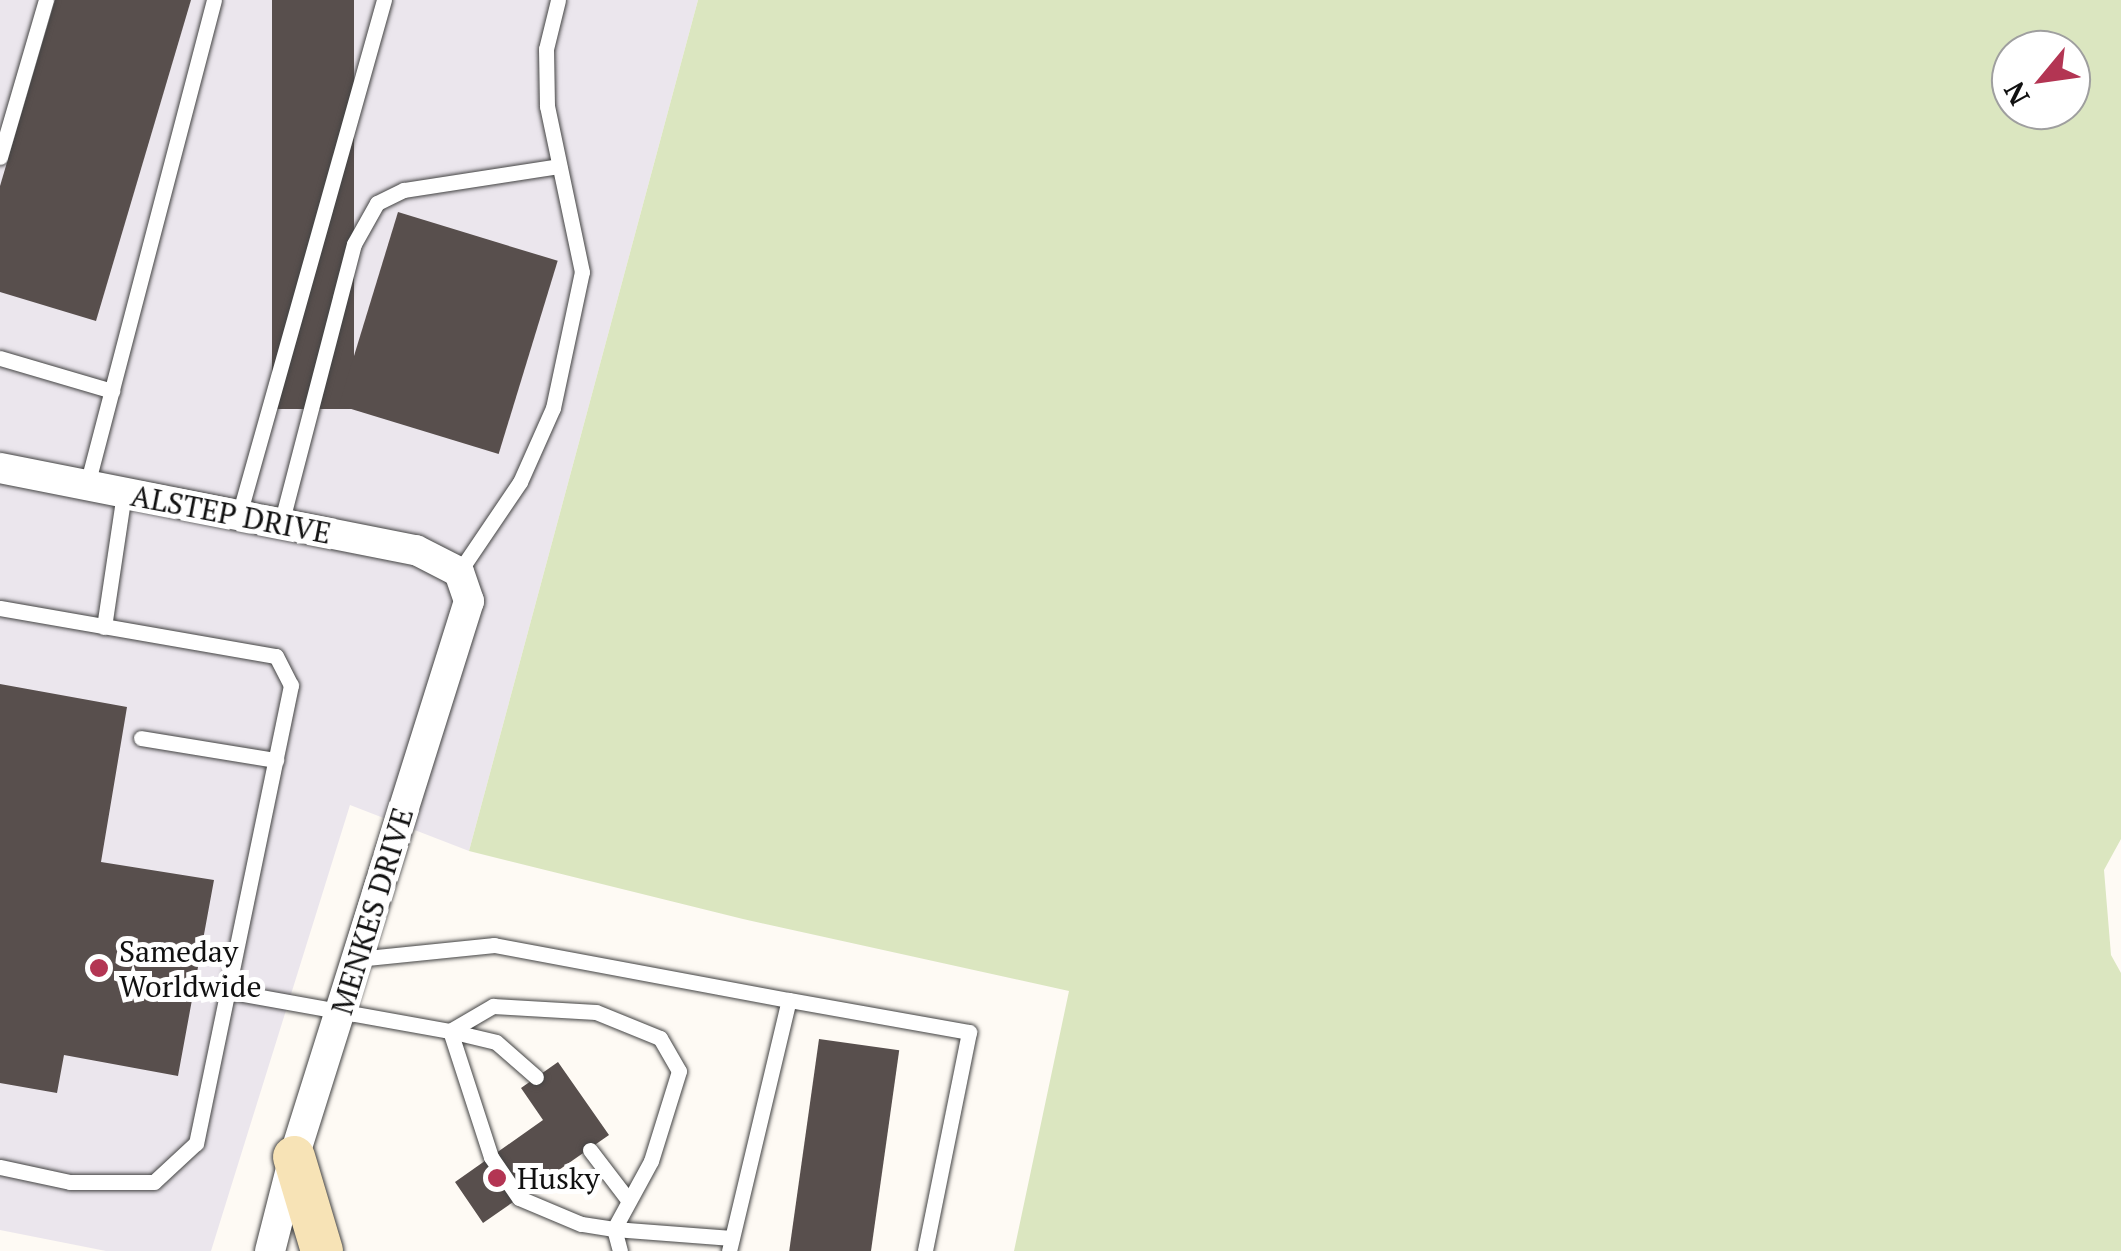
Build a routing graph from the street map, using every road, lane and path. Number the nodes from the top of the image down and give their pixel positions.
1 (46, 0) edge
2 (214, 0) edge
3 (384, 0) edge
4 (558, 0) edge
5 (0, 157) edge
6 (559, 166) junction
7 (0, 358) edge
8 (112, 391) junction
9 (0, 468) edge
10 (87, 485) junction
11 (124, 493) junction
12 (239, 515) junction
13 (281, 524) junction
14 (459, 572) junction
15 (0, 608) edge
16 (104, 627) junction
17 (140, 738) dead end
18 (276, 760) junction
19 (357, 959) junction
20 (228, 991) junction
21 (789, 1000) junction
22 (340, 1013) junction
23 (450, 1031) junction
24 (536, 1077) dead end
25 (590, 1150) dead end
26 (294, 1157) junction
27 (0, 1167) edge
28 (629, 1201) junction
29 (614, 1229) junction
30 (730, 1244) edge
31 (270, 1251) edge
32 (322, 1251) edge
33 (620, 1251) edge
34 (925, 1251) edge

1 - 5 lane
2 - 8 lane
3 - 12 lane
4 - 6 lane
6 - 13 lane
6 - 14 lane
7 - 8 lane
8 - 10 lane
9 - 10 street, ALSTEP DRIVE
10 - 11 street, ALSTEP DRIVE
11 - 12 street, ALSTEP DRIVE
11 - 16 lane
12 - 13 street, ALSTEP DRIVE
13 - 14 street, ALSTEP DRIVE
14 - 19 street, MENKES DRIVE
15 - 16 lane
16 - 18 lane
17 - 18 lane
18 - 20 lane
19 - 21 lane
19 - 22 street, MENKES DRIVE
20 - 22 lane
20 - 27 lane
21 - 30 lane
21 - 34 lane
22 - 23 lane
22 - 26 street, MENKES DRIVE
23 - 24 lane
23 - 28 lane
23 - 29 lane
25 - 28 lane
26 - 31 street, MENKES DRIVE
26 - 32 main road
28 - 29 lane
29 - 30 lane
29 - 33 lane

